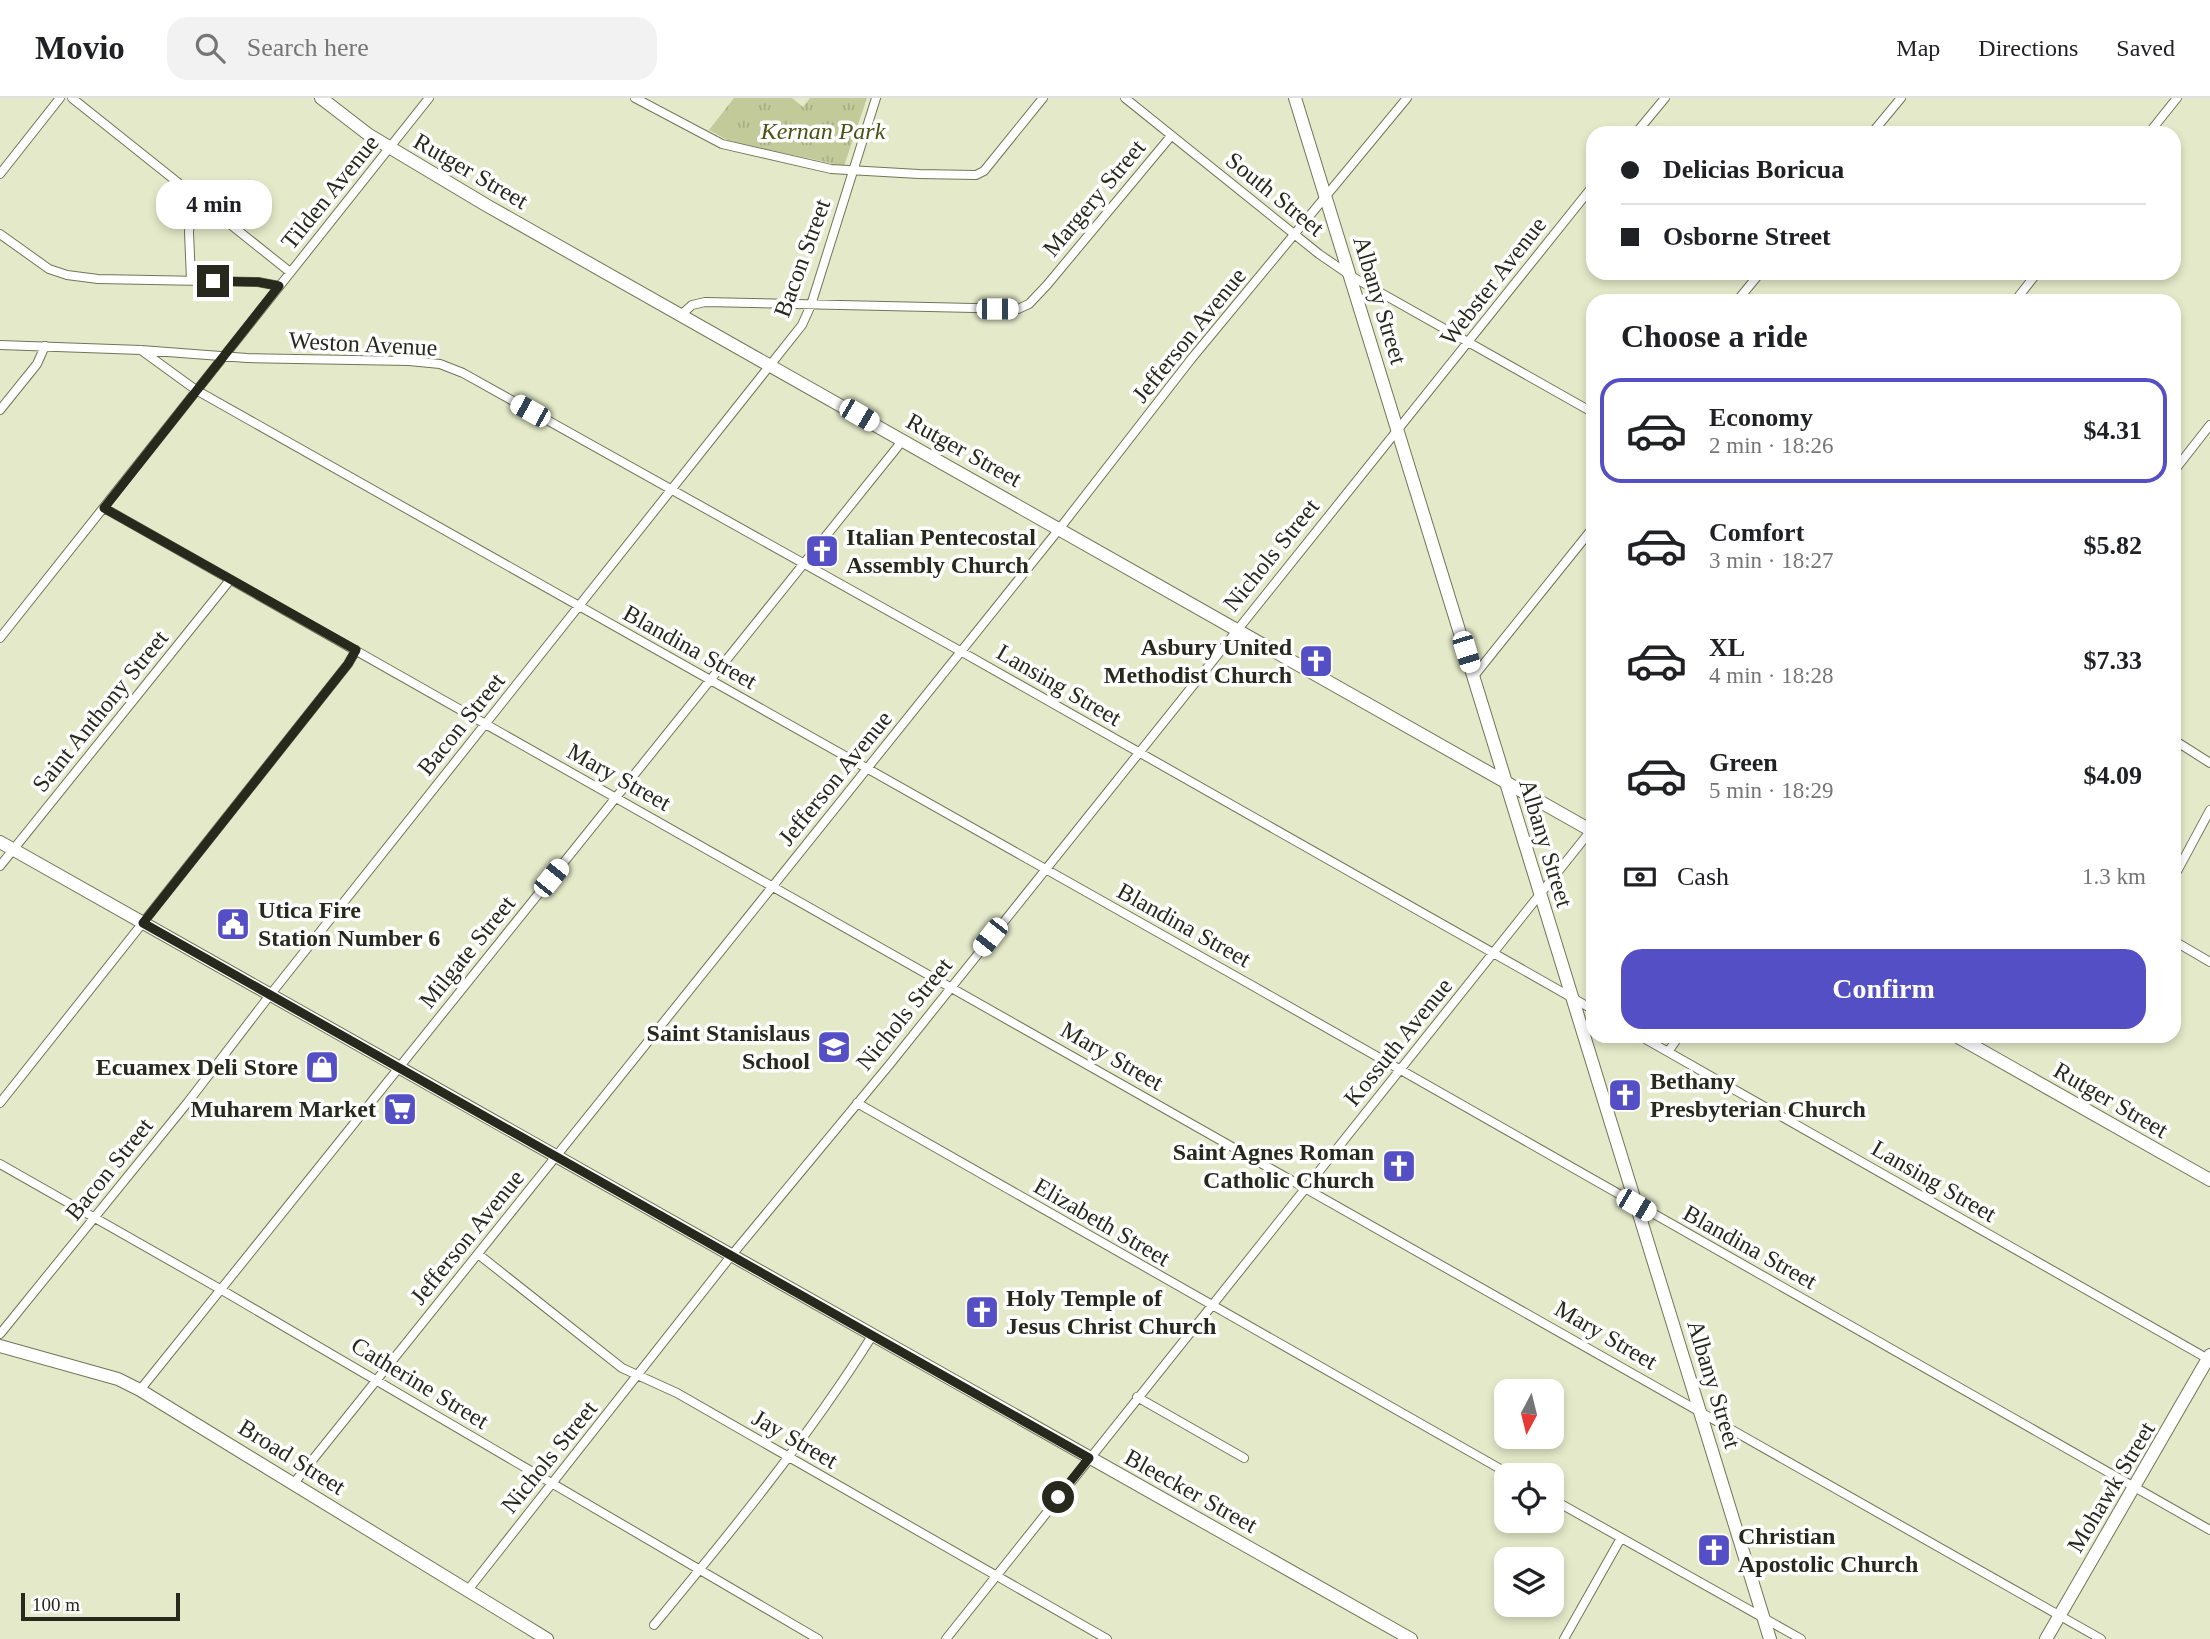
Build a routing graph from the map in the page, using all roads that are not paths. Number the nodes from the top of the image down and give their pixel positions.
1 (60, 98) edge
2 (72, 98) edge
3 (321, 98) edge
4 (429, 98) edge
5 (635, 98) edge
6 (876, 98) edge
7 (1043, 98) edge
8 (1125, 98) edge
9 (1295, 98) edge
10 (1407, 98) edge
11 (1665, 98) edge
12 (1900, 98) edge
13 (2177, 98) edge
14 (1642, 126) edge
15 (1878, 126) edge
16 (2155, 126) edge
17 (1171, 136) junction
18 (390, 148) junction
19 (853, 171) junction
20 (0, 174) edge
21 (193, 195) junction
22 (1586, 195) edge
23 (1326, 197) junction
24 (0, 234) edge
25 (1296, 235) junction
26 (290, 272) junction
27 (1351, 276) junction
28 (191, 280) junction
29 (1754, 280) edge
30 (2032, 280) edge
31 (279, 286) junction
32 (1743, 294) edge
33 (2020, 294) edge
34 (811, 305) junction
35 (682, 314) junction
36 (1469, 344) junction
37 (0, 345) edge
38 (46, 346) junction
39 (141, 350) junction
40 (223, 356) junction
41 (771, 365) junction
42 (196, 390) junction
43 (506, 397) joint
44 (1586, 409) edge
45 (0, 410) edge
46 (2210, 425) edge
47 (1398, 431) junction
48 (903, 440) junction
49 (2181, 462) edge
50 (673, 490) junction
51 (104, 508) junction
52 (1060, 528) junction
53 (1586, 536) edge
54 (804, 563) junction
55 (230, 580) junction
56 (580, 607) junction
57 (1237, 629) junction
58 (0, 638) edge
59 (356, 650) junction
60 (962, 652) junction
61 (1474, 676) junction
62 (710, 680) junction
63 (485, 724) junction
64 (2181, 744) edge
65 (1138, 752) junction
66 (2210, 763) edge
67 (868, 769) junction
68 (1506, 782) junction
69 (615, 797) junction
70 (2210, 810) edge
71 (1586, 827) edge
72 (1586, 838) edge
73 (0, 842) edge
74 (13, 849) junction
75 (2181, 864) edge
76 (0, 866) edge
77 (1044, 869) junction
78 (773, 887) junction
79 (1540, 895) junction
80 (143, 923) junction
81 (2181, 945) edge
82 (1495, 953) junction
83 (2210, 962) edge
84 (951, 987) junction
85 (270, 995) junction
86 (1570, 996) junction
87 (1586, 1005) edge
88 (1652, 1043) edge
89 (1674, 1043) edge
90 (1968, 1043) edge
91 (1668, 1052) junction
92 (398, 1067) junction
93 (1399, 1070) junction
94 (0, 1102) edge
95 (857, 1103) junction
96 (555, 1157) junction
97 (0, 1164) edge
98 (2210, 1180) edge
99 (1305, 1187) junction
100 (1636, 1205) junction
101 (94, 1217) junction
102 (478, 1254) junction
103 (731, 1256) junction
104 (220, 1289) junction
105 (1212, 1307) junction
106 (0, 1334) edge
107 (872, 1336) junction
108 (0, 1346) edge
109 (2209, 1358) edge
110 (638, 1377) junction
111 (377, 1380) junction
112 (140, 1390) junction
113 (1138, 1397) junction
114 (1701, 1413) junction
115 (788, 1458) junction
116 (1089, 1458) junction
117 (1244, 1458) dead end
118 (1494, 1465) edge
119 (294, 1483) junction
120 (552, 1485) junction
121 (2134, 1488) junction
122 (1564, 1506) edge
123 (2210, 1530) edge
124 (1621, 1538) junction
125 (699, 1571) junction
126 (996, 1576) junction
127 (468, 1590) junction
128 (2059, 1615) junction
129 (1763, 1617) junction
130 (654, 1625) dead end
131 (547, 1639) edge
132 (818, 1639) edge
133 (946, 1639) edge
134 (1107, 1639) edge
135 (1411, 1639) edge
136 (1564, 1639) edge
137 (1770, 1639) edge
138 (1801, 1639) edge
139 (2046, 1639) edge
140 (2101, 1639) edge

1 - 20 street
2 - 21 street
3 - 18 street, Rutger Street
4 - 18 street, Tilden Avenue
5 - 19 street
6 - 19 street, Bacon Street
7 - 19 street
8 - 17 street, South Street
9 - 23 street, Albany Street
10 - 23 street, Jefferson Avenue
11 - 14 street
12 - 15 street
13 - 16 street
17 - 25 street, South Street
17 - 34 street, Margery Street
18 - 26 street, Tilden Avenue
18 - 35 street, Rutger Street
19 - 34 street, Bacon Street
21 - 26 street
21 - 28 street
22 - 36 street, Webster Avenue
23 - 25 street, Jefferson Avenue
23 - 27 street, Albany Street
24 - 28 street
25 - 27 street, South Street
25 - 52 street, Jefferson Avenue
26 - 31 street, Tilden Avenue
27 - 36 street, South Street
27 - 47 street, Albany Street
28 - 31 street
29 - 32 street
30 - 33 street
31 - 40 street, Tilden Avenue
34 - 35 street, Margery Street
34 - 41 street, Bacon Street
35 - 41 street, Rutger Street
36 - 44 street, South Street
36 - 47 street, Webster Avenue
37 - 38 street, Weston Avenue
38 - 39 street, Weston Avenue
38 - 45 street
39 - 40 street, Weston Avenue
39 - 42 street, Blandina Street
40 - 42 street, Tilden Avenue
40 - 43 street, Weston Avenue
41 - 48 street, Rutger Street
41 - 50 street, Bacon Street
42 - 51 street, Tilden Avenue
42 - 56 street, Blandina Street
43 - 50 street, Lansing Street
46 - 49 street
47 - 57 street, Nichols Street
47 - 61 street, Albany Street
48 - 52 street, Rutger Street
48 - 54 street, Milgate Street
50 - 54 street, Lansing Street
50 - 56 street, Bacon Street
51 - 55 street, Mary Street
51 - 58 street, Tilden Avenue
52 - 57 street, Rutger Street
52 - 60 street, Jefferson Avenue
53 - 61 street
54 - 60 street, Lansing Street
54 - 62 street, Milgate Street
55 - 59 street, Mary Street
55 - 74 street, Saint Anthony Street
56 - 62 street, Blandina Street
56 - 63 street, Bacon Street
57 - 65 street, Nichols Street
57 - 68 street, Rutger Street
59 - 63 street, Mary Street
59 - 80 street
60 - 65 street, Lansing Street
60 - 67 street, Jefferson Avenue
61 - 68 street, Albany Street
62 - 67 street, Blandina Street
62 - 69 street, Milgate Street
63 - 69 street, Mary Street
63 - 85 street, Bacon Street
64 - 66 street
65 - 77 street, Nichols Street
65 - 82 street, Lansing Street
67 - 77 street, Blandina Street
67 - 78 street, Jefferson Avenue
68 - 71 street, Rutger Street
68 - 79 street, Albany Street
69 - 78 street, Mary Street
69 - 92 street, Milgate Street
70 - 75 street
72 - 79 street, Kossuth Avenue
73 - 74 street, Bleecker Street
74 - 76 street, Saint Anthony Street
74 - 80 street, Bleecker Street
77 - 84 street, Nichols Street
77 - 93 street, Blandina Street
78 - 84 street, Mary Street
78 - 96 street, Jefferson Avenue
79 - 82 street, Kossuth Avenue
79 - 86 street, Albany Street
80 - 85 street, Bleecker Street
80 - 94 street
81 - 83 street
82 - 86 street, Lansing Street
82 - 93 street, Kossuth Avenue
84 - 95 street, Nichols Street
84 - 99 street, Mary Street
85 - 92 street, Bleecker Street
85 - 101 street, Bacon Street
86 - 87 street, Lansing Street
86 - 100 street, Albany Street
88 - 91 street, Lansing Street
89 - 91 street
90 - 98 street, Rutger Street
91 - 109 street, Lansing Street
92 - 96 street, Bleecker Street
92 - 104 street, Milgate Street
93 - 99 street, Kossuth Avenue
93 - 100 street, Blandina Street
95 - 103 street, Nichols Street
95 - 105 street, Elizabeth Street
96 - 102 street, Jefferson Avenue
96 - 103 street, Bleecker Street
97 - 101 street, Catherine Street
99 - 105 street, Kossuth Avenue
99 - 114 street, Mary Street
100 - 114 street, Albany Street
100 - 121 street, Blandina Street
101 - 104 street, Catherine Street
101 - 106 street, Bacon Street
102 - 110 street, Jay Street
102 - 111 street, Jefferson Avenue
103 - 107 street, Bleecker Street
103 - 110 street, Nichols Street
104 - 111 street, Catherine Street
104 - 112 street, Milgate Street
105 - 113 street, Kossuth Avenue
105 - 118 street, Elizabeth Street
107 - 115 street
107 - 116 street, Bleecker Street
108 - 112 street, Broad Street
109 - 121 street, Mohawk Street
110 - 115 street, Jay Street
110 - 120 street, Nichols Street
111 - 119 street, Jefferson Avenue
111 - 120 street, Catherine Street
112 - 119 street, Broad Street
113 - 116 street, Kossuth Avenue
113 - 117 street
114 - 128 street, Mary Street
114 - 129 street, Albany Street
115 - 125 street
115 - 126 street, Jay Street
116 - 126 street, Kossuth Avenue
116 - 135 street, Bleecker Street
119 - 127 street, Broad Street
120 - 125 street, Catherine Street
120 - 127 street, Nichols Street
121 - 123 street, Blandina Street
121 - 128 street, Mohawk Street
122 - 124 street
124 - 129 street
124 - 136 street
125 - 130 street
125 - 132 street, Catherine Street
126 - 133 street, Kossuth Avenue
126 - 134 street, Jay Street
127 - 131 street, Broad Street
128 - 139 street, Mohawk Street
128 - 140 street, Mary Street
129 - 137 street, Albany Street
129 - 138 street

